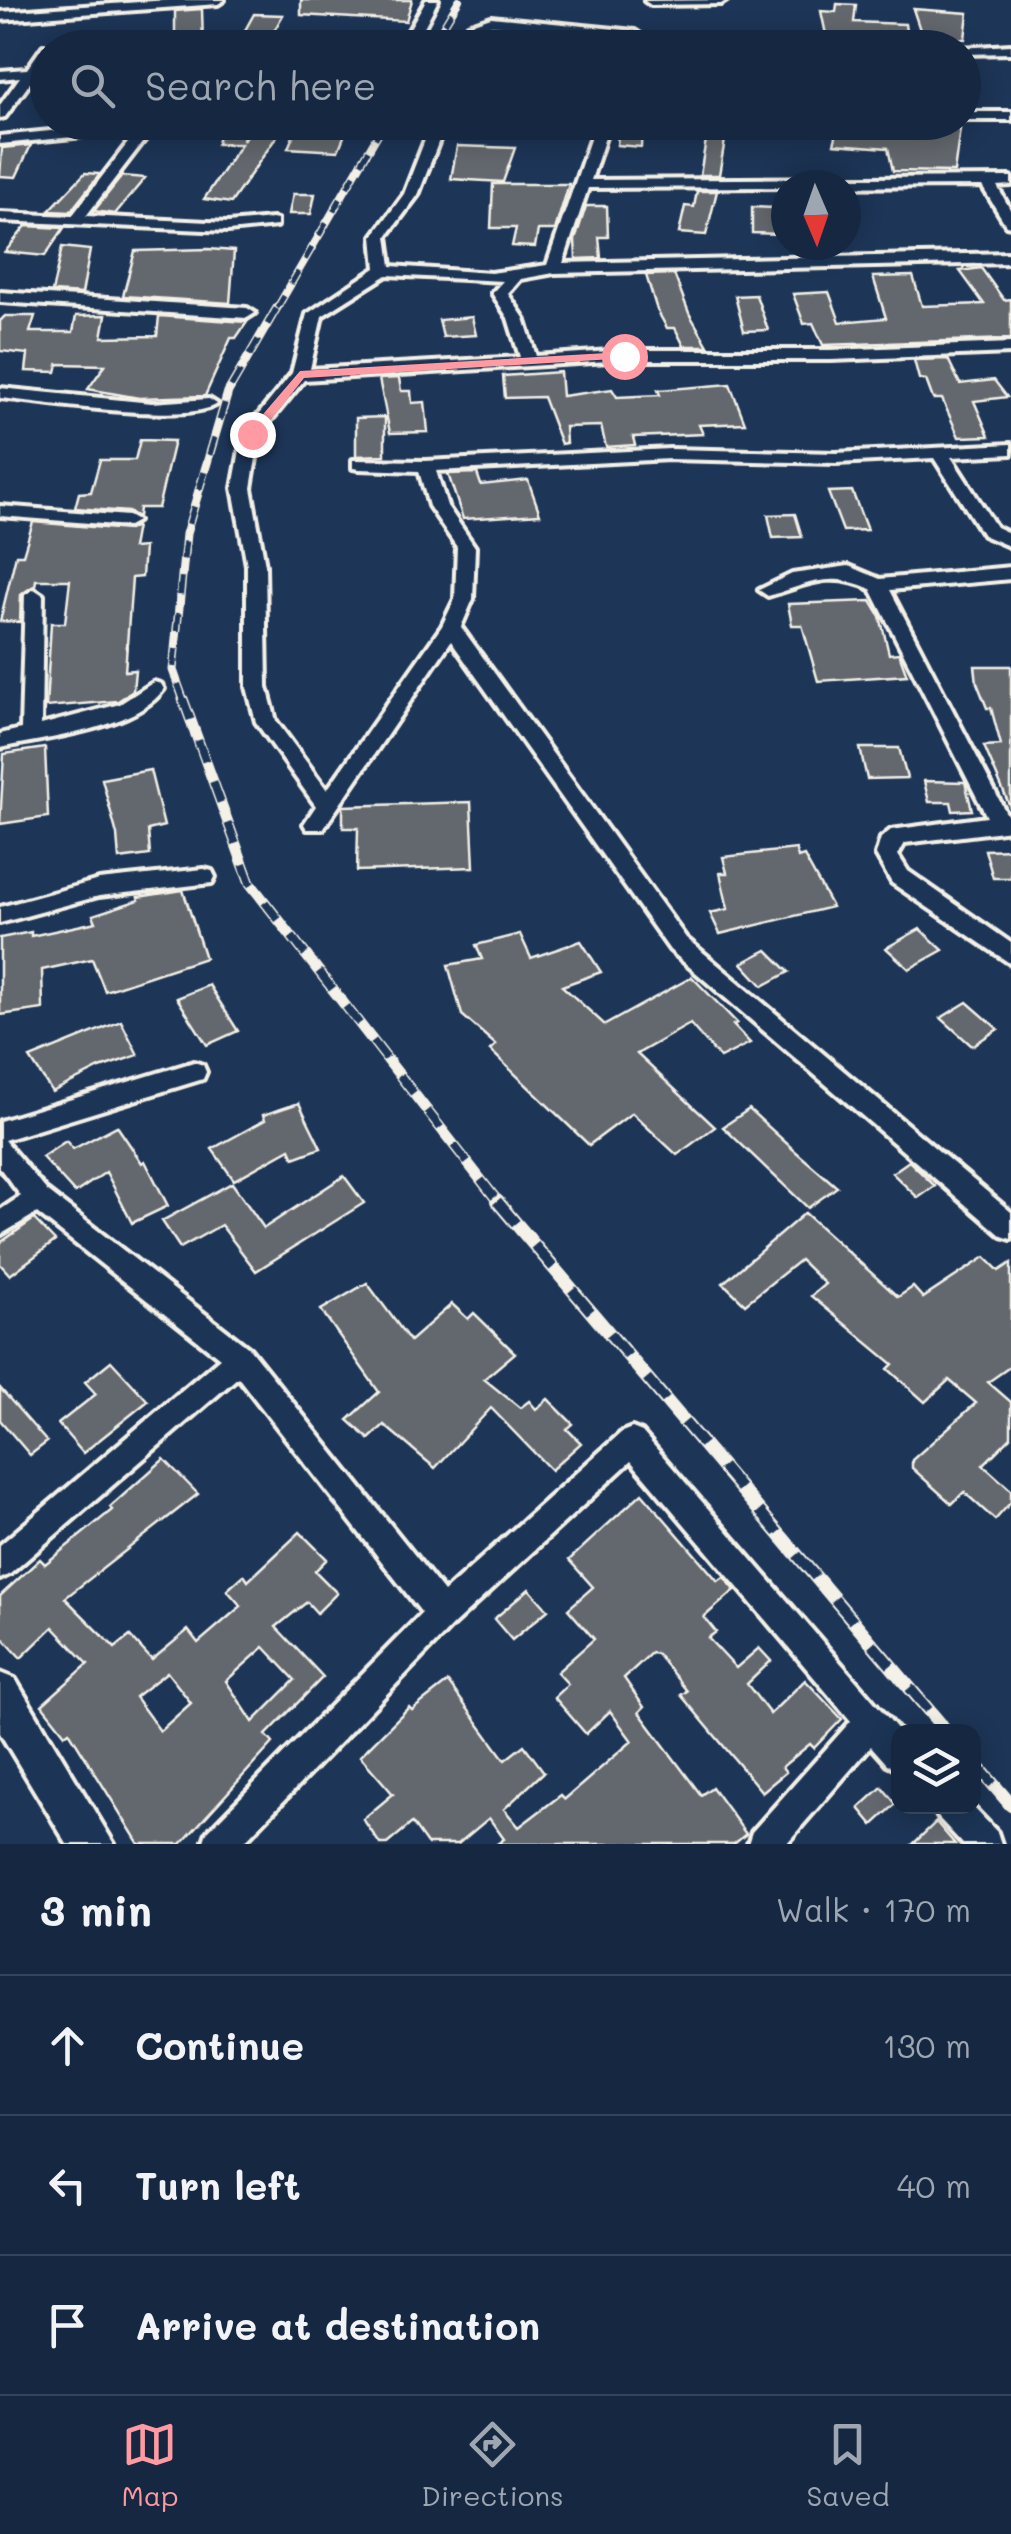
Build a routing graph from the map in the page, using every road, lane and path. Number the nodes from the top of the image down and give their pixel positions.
1 (218, 0) edge
2 (432, 0) edge
3 (652, 0) edge
4 (721, 0) edge
5 (0, 16) edge
6 (62, 28) edge
7 (416, 30) edge
8 (471, 30) edge
9 (564, 30) edge
10 (639, 30) edge
11 (1011, 49) edge
12 (981, 50) edge
13 (30, 72) edge
14 (30, 73) edge
15 (0, 75) edge
16 (0, 114) edge
17 (981, 116) edge
18 (1011, 116) edge
19 (30, 138) edge
20 (0, 140) edge
21 (137, 140) edge
22 (431, 140) edge
23 (598, 140) edge
24 (1011, 181) edge
25 (990, 182) junction
26 (585, 184) junction
27 (0, 218) edge
28 (76, 220) junction
29 (1011, 222) edge
30 (272, 223) dead end
31 (1011, 258) edge
32 (554, 268) junction
33 (384, 270) junction
34 (516, 276) junction
35 (0, 298) edge
36 (246, 313) dead end
37 (1011, 348) edge
38 (528, 360) junction
39 (300, 375) junction
40 (0, 393) edge
41 (209, 404) dead end
42 (1009, 445) edge
43 (938, 450) junction
44 (358, 464) dead end
45 (426, 466) junction
46 (0, 511) edge
47 (128, 520) dead end
48 (1011, 541) edge
49 (1011, 573) edge
50 (878, 586) junction
51 (768, 590) dead end
52 (34, 595) dead end
53 (451, 627) junction
54 (154, 690) dead end
55 (31, 734) junction
56 (0, 741) edge
57 (328, 806) junction
58 (1006, 822) edge
59 (315, 824) dead end
60 (204, 877) dead end
61 (0, 915) edge
62 (1011, 955) edge
63 (194, 1072) dead end
64 (0, 1131) edge
65 (0, 1148) edge
66 (38, 1199) junction
67 (0, 1224) edge
68 (1011, 1228) edge
69 (240, 1358) junction
70 (0, 1564) edge
71 (442, 1614) junction
72 (0, 1694) edge
73 (870, 1723) junction
74 (891, 1746) edge
75 (957, 1814) edge
76 (92, 1844) edge
77 (219, 1844) edge
78 (764, 1844) edge
79 (985, 1844) edge

1 - 6 street
2 - 7 street
3 - 4 street
3 - 10 street
5 - 6 street
8 - 9 street
11 - 12 street
13 - 15 street
14 - 16 street
17 - 18 street
19 - 20 street
21 - 28 street
22 - 33 street
23 - 26 street
24 - 25 street
25 - 26 street
25 - 29 street
26 - 32 street
27 - 28 street
28 - 30 street
31 - 32 street
32 - 34 street
33 - 34 street
33 - 39 street
34 - 38 street
35 - 36 street
37 - 38 street
38 - 39 street
39 - 57 street
40 - 41 street
42 - 43 street
43 - 45 street
43 - 48 street
44 - 45 street
45 - 53 street
46 - 47 street
49 - 50 street
50 - 51 street
50 - 58 street
52 - 55 street
53 - 57 street
53 - 68 street
54 - 55 street
55 - 56 street
57 - 59 street
58 - 62 street
60 - 61 street
63 - 64 street
65 - 66 street
66 - 67 street
66 - 69 street
69 - 70 street
69 - 71 street
71 - 73 street
71 - 77 street
72 - 76 street
73 - 74 street
73 - 78 street
75 - 79 street

